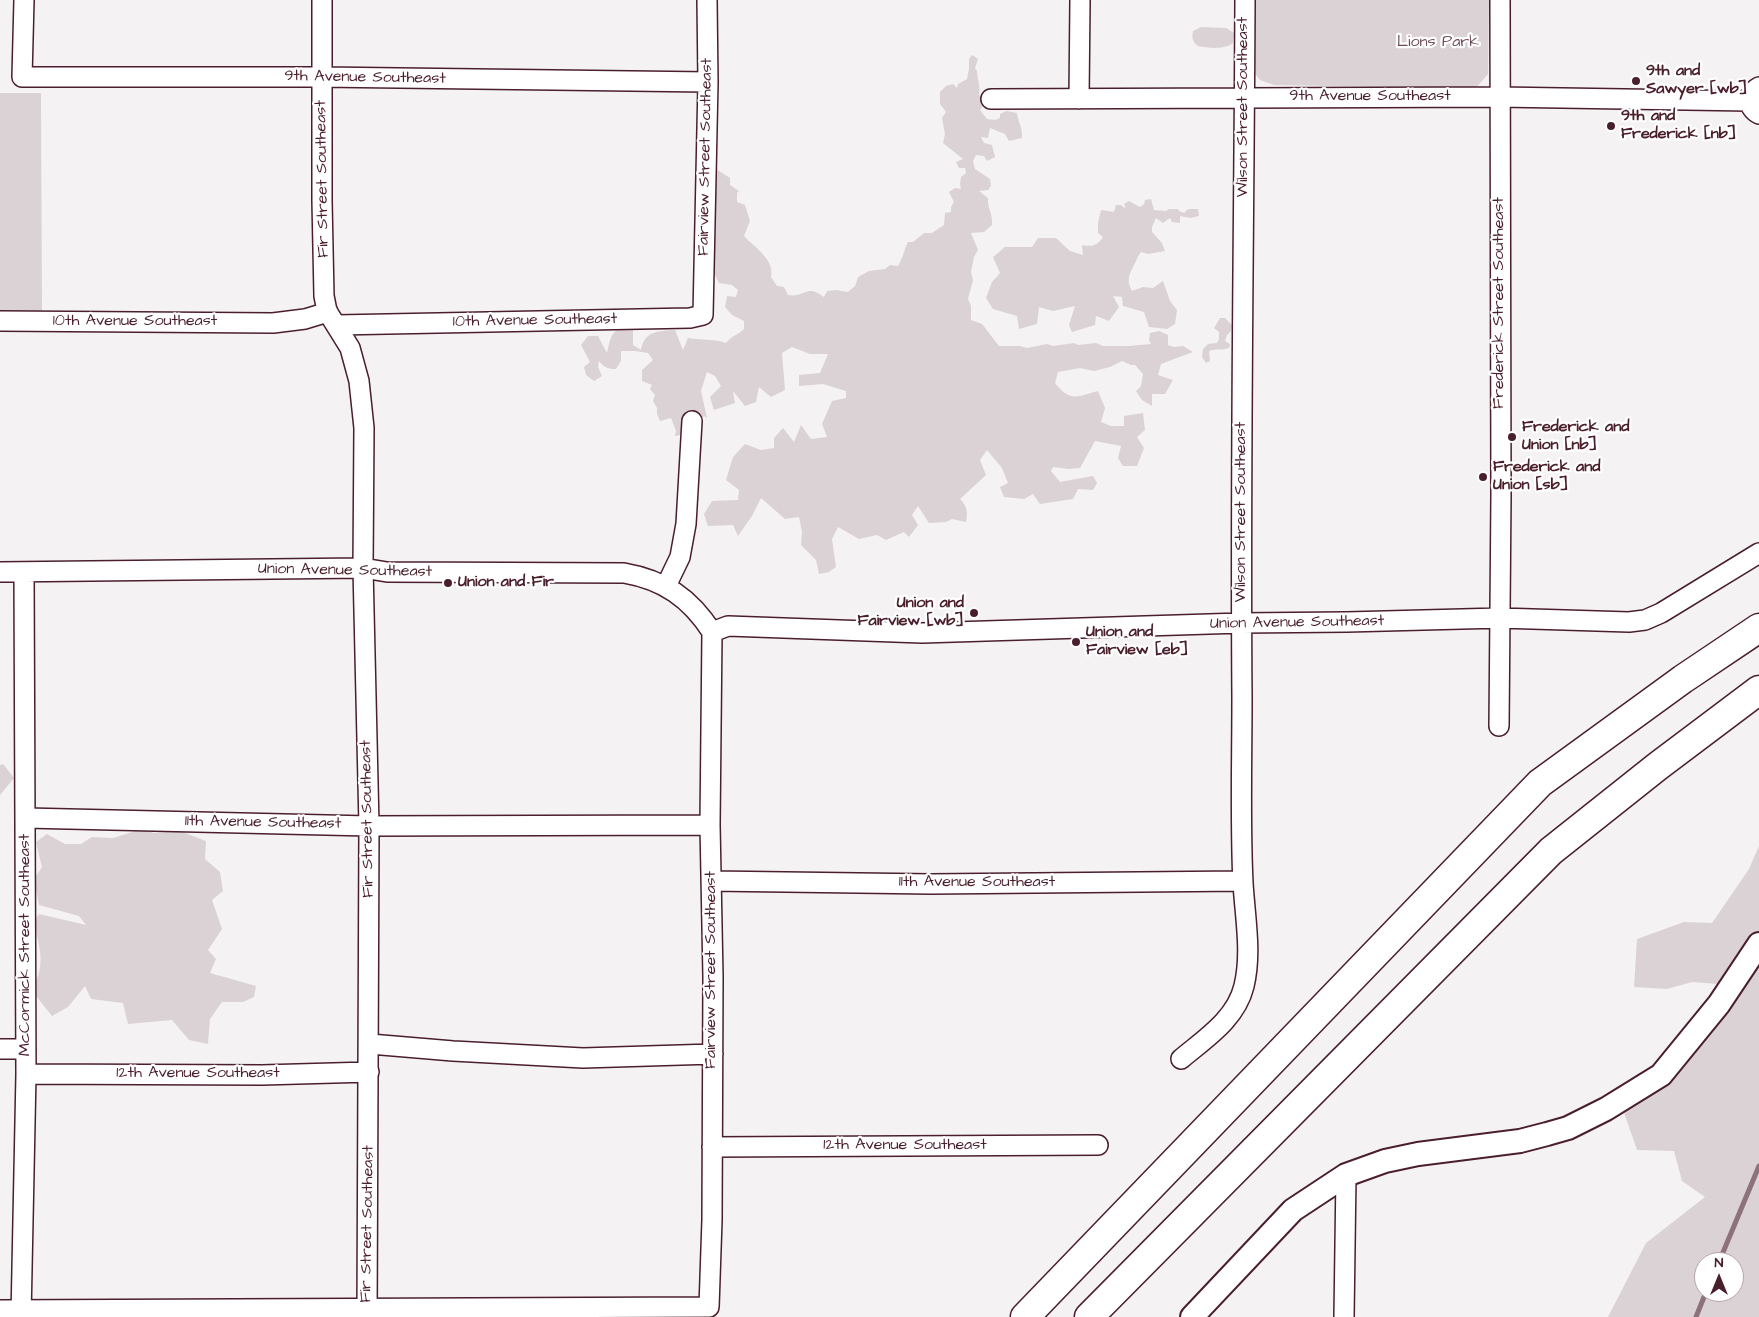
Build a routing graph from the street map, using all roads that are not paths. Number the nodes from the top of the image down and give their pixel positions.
1 (24, 0) edge
2 (322, 0) edge
3 (707, 0) edge
4 (1080, 0) edge
5 (1245, 0) edge
6 (1500, 0) edge
7 (322, 77) junction
8 (708, 82) junction
9 (1245, 96) junction
10 (1499, 96) junction
11 (991, 99) dead end
12 (1079, 99) junction
13 (1756, 101) edge
14 (703, 315) joint
15 (332, 318) junction
16 (0, 321) edge
17 (692, 421) dead end
18 (1759, 553) edge
19 (363, 568) junction
20 (0, 572) edge
21 (24, 573) junction
22 (666, 586) junction
23 (1500, 618) junction
24 (1241, 623) junction
25 (1759, 628) edge
26 (712, 632) junction
27 (1759, 690) edge
28 (1499, 726) dead end
29 (26, 818) junction
30 (369, 826) junction
31 (710, 826) junction
32 (712, 880) junction
33 (1243, 881) junction
34 (1759, 944) edge
35 (370, 1044) junction
36 (0, 1049) edge
37 (26, 1049) junction
38 (712, 1054) junction
39 (1181, 1059) dead end
40 (369, 1072) junction
41 (26, 1074) junction
42 (1098, 1145) dead end
43 (712, 1147) junction
44 (1346, 1175) junction
45 (0, 1310) edge
46 (367, 1313) edge
47 (21, 1314) edge
48 (1024, 1317) edge
49 (1089, 1317) edge
50 (1192, 1317) edge
51 (1344, 1317) edge

1 - 7 street, 9th Avenue Southeast
2 - 7 street, Fir Street Southeast
3 - 8 street, Fairview Street Southeast
4 - 12 street
5 - 9 street, Wilson Street Southeast
6 - 10 street, Frederick Street Southeast
7 - 8 street, 9th Avenue Southeast
7 - 15 street, Fir Street Southeast
8 - 14 street, Fairview Street Southeast
9 - 10 street, 9th Avenue Southeast
9 - 12 street, 9th Avenue Southeast
9 - 24 street, Wilson Street Southeast
10 - 13 street, 9th Avenue Southeast
10 - 23 street, Frederick Street Southeast
11 - 12 street, 9th Avenue Southeast
14 - 15 street, 10th Avenue Southeast
15 - 16 street, 10th Avenue Southeast
15 - 19 street, Fir Street Southeast
17 - 22 street
18 - 23 street, Union Avenue Southeast
19 - 21 street, Union Avenue Southeast
19 - 22 street, Union Avenue Southeast
19 - 30 street, Fir Street Southeast
20 - 21 street, Union Avenue Southeast
21 - 29 street, McCormick Street Southeast
22 - 26 street, Union Avenue Southeast
23 - 24 street, Union Avenue Southeast
23 - 28 street, Frederick Street Southeast
24 - 26 street, Union Avenue Southeast
24 - 33 street, Wilson Street Southeast
25 - 48 highway
26 - 31 street, Fairview Street Southeast
27 - 49 highway
29 - 30 street, 11th Avenue Southeast
29 - 37 street, McCormick Street Southeast
30 - 31 street, 11th Avenue Southeast
30 - 35 street, Fir Street Southeast
31 - 32 street, Fairview Street Southeast
32 - 33 street, 11th Avenue Southeast
32 - 38 street, Fairview Street Southeast
33 - 39 street, Wilson Street Southeast
34 - 44 street
35 - 38 street
35 - 40 street, Fir Street Southeast
36 - 37 street
37 - 41 street, McCormick Street Southeast
38 - 43 street, Fairview Street Southeast
40 - 41 street, 12th Avenue Southeast
40 - 46 street, Fir Street Southeast
41 - 47 street, McCormick Street Southeast
42 - 43 street, 12th Avenue Southeast
43 - 46 street, Fairview Street Southeast
44 - 50 street
44 - 51 street
45 - 47 street
46 - 47 street

